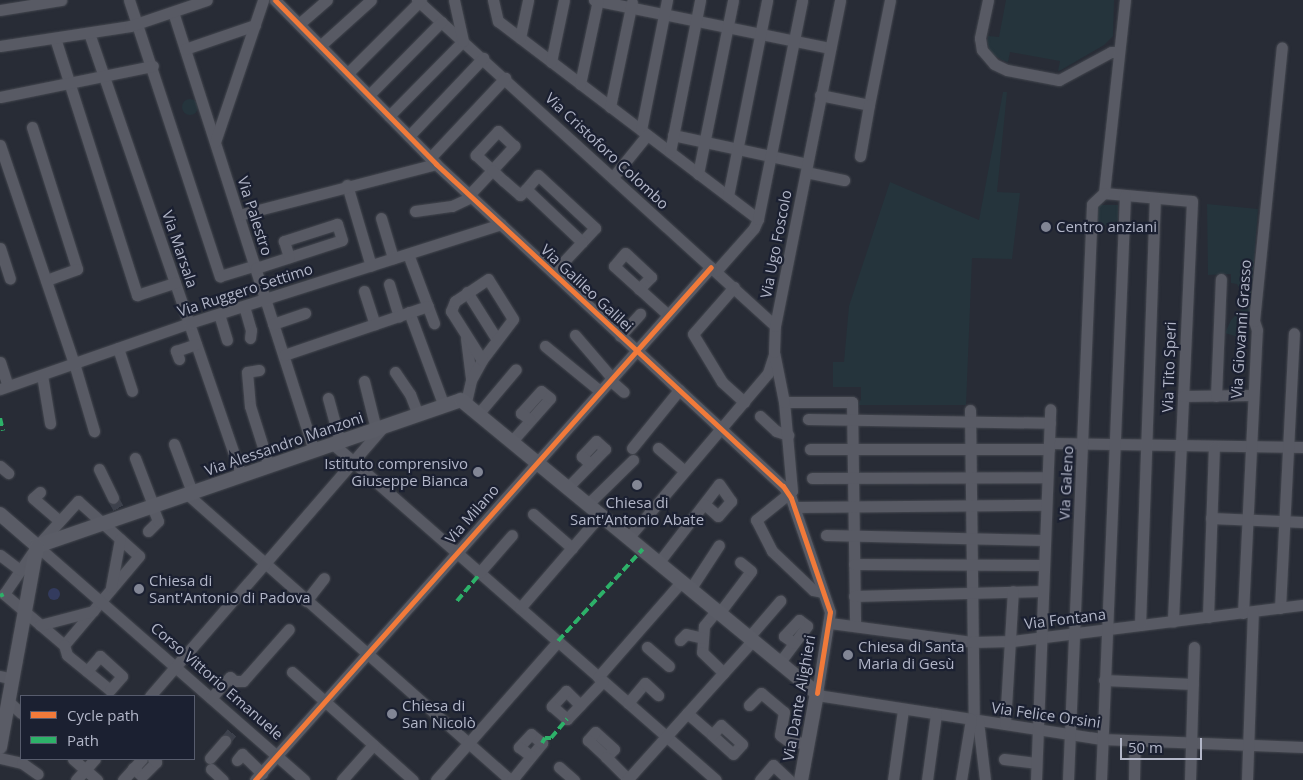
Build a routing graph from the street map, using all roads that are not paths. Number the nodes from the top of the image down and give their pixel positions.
1 (61, 0) edge
2 (129, 0) edge
3 (207, 0) edge
4 (263, 0) edge
5 (275, 0) edge
6 (327, 0) edge
7 (371, 0) edge
8 (454, 0) edge
9 (493, 0) edge
10 (528, 0) edge
11 (564, 0) edge
12 (596, 0) edge
13 (667, 0) edge
14 (700, 0) edge
15 (733, 0) edge
16 (767, 0) edge
17 (802, 0) edge
18 (840, 0) edge
19 (890, 0) edge
20 (988, 0) edge
21 (419, 1) edge
22 (1124, 1) edge
23 (632, 4) edge
24 (0, 10) edge
25 (174, 11) edge
26 (664, 14) junction
27 (696, 20) junction
28 (441, 22) junction
29 (138, 24) junction
30 (299, 24) junction
31 (254, 25) junction
32 (728, 27) junction
33 (89, 33) junction
34 (760, 34) junction
35 (55, 38) junction
36 (520, 38) junction
37 (794, 40) junction
38 (463, 41) junction
39 (321, 45) junction
40 (0, 46) edge
41 (1282, 47) dead end
42 (830, 48) junction
43 (185, 49) junction
44 (1118, 52) junction
45 (483, 58) junction
46 (551, 62) junction
47 (153, 66) junction
48 (348, 73) junction
49 (104, 76) junction
50 (505, 78) junction
51 (68, 83) junction
52 (580, 84) junction
53 (369, 95) junction
54 (820, 95) junction
55 (0, 97) edge
56 (869, 105) junction
57 (610, 106) junction
58 (389, 116) junction
59 (32, 127) dead end
60 (644, 133) junction
61 (673, 135) junction
62 (409, 136) junction
63 (215, 142) junction
64 (704, 142) junction
65 (0, 145) edge
66 (737, 149) junction
67 (670, 152) junction
68 (770, 156) junction
69 (860, 156) dead end
70 (433, 161) junction
71 (807, 168) junction
72 (492, 170) junction
73 (698, 174) junction
74 (613, 177) junction
75 (844, 180) dead end
76 (348, 185) junction
77 (526, 189) junction
78 (1104, 193) junction
79 (1125, 195) junction
80 (470, 196) junction
81 (728, 196) junction
82 (1155, 198) junction
83 (415, 211) dead end
84 (239, 216) junction
85 (381, 218) dead end
86 (758, 219) junction
87 (501, 224) junction
88 (582, 242) junction
89 (0, 248) edge
90 (408, 254) junction
91 (289, 257) junction
92 (393, 258) junction
93 (371, 266) junction
94 (255, 267) junction
95 (714, 269) junction
96 (553, 273) junction
97 (10, 278) dead end
98 (1221, 279) dead end
99 (46, 280) junction
100 (175, 283) junction
101 (389, 284) dead end
102 (734, 288) junction
103 (639, 289) junction
104 (364, 291) dead end
105 (468, 292) junction
106 (266, 299) junction
107 (244, 306) junction
108 (428, 306) junction
109 (305, 313) dead end
110 (219, 314) junction
111 (404, 314) junction
112 (640, 314) dead end
113 (668, 315) junction
114 (189, 323) junction
115 (434, 323) dead end
116 (274, 324) junction
117 (375, 324) junction
118 (775, 326) junction
119 (1294, 333) dead end
120 (465, 334) junction
121 (575, 335) dead end
122 (620, 336) junction
123 (250, 338) dead end
124 (496, 338) junction
125 (227, 340) dead end
126 (196, 344) junction
127 (545, 346) dead end
128 (118, 348) junction
129 (636, 351) junction
130 (774, 352) junction
131 (284, 355) junction
132 (179, 359) dead end
133 (482, 360) junction
134 (0, 362) edge
135 (74, 363) junction
136 (516, 369) dead end
137 (259, 370) dead end
138 (395, 372) dead end
139 (42, 374) junction
140 (471, 378) junction
141 (611, 379) junction
142 (364, 380) dead end
143 (4, 388) edge
144 (542, 390) dead end
145 (679, 390) junction
146 (132, 391) dead end
147 (600, 391) junction
148 (624, 392) dead end
149 (1252, 395) junction
150 (1183, 396) junction
151 (1216, 396) junction
152 (328, 398) dead end
153 (466, 402) junction
154 (744, 402) junction
155 (784, 402) junction
156 (444, 406) junction
157 (1050, 409) dead end
158 (479, 413) junction
159 (418, 415) junction
160 (760, 416) dead end
161 (970, 416) junction
162 (808, 419) dead end
163 (853, 420) junction
164 (50, 423) dead end
165 (1050, 423) junction
166 (379, 428) junction
167 (720, 428) junction
168 (94, 431) dead end
169 (788, 436) junction
170 (512, 441) junction
171 (596, 441) dead end
172 (1083, 442) junction
173 (336, 443) junction
174 (1114, 443) junction
175 (174, 444) dead end
176 (1147, 445) junction
177 (1049, 446) junction
178 (1182, 446) junction
179 (1249, 446) junction
180 (1288, 446) junction
181 (1214, 447) junction
182 (1303, 447) edge
183 (632, 448) dead end
184 (658, 448) dead end
185 (810, 449) dead end
186 (853, 449) junction
187 (970, 450) junction
188 (314, 451) junction
189 (136, 458) dead end
190 (536, 460) junction
191 (633, 460) dead end
192 (353, 462) junction
193 (270, 466) junction
194 (100, 469) dead end
195 (683, 470) junction
196 (241, 476) junction
197 (1048, 477) junction
198 (812, 478) dead end
199 (853, 478) junction
200 (970, 478) junction
201 (568, 487) junction
202 (40, 492) dead end
203 (189, 493) junction
204 (789, 495) junction
205 (113, 498) tunnel mouth
206 (704, 504) junction
207 (1046, 505) junction
208 (153, 506) junction
209 (971, 506) junction
210 (794, 507) junction
211 (854, 507) junction
212 (595, 509) junction
213 (0, 514) edge
214 (533, 514) dead end
215 (113, 517) junction
216 (1211, 518) junction
217 (57, 519) junction
218 (1247, 519) junction
219 (1285, 521) junction
220 (1303, 522) edge
221 (148, 530) dead end
222 (512, 535) dead end
223 (826, 535) dead end
224 (854, 536) junction
225 (629, 537) junction
226 (120, 539) junction
227 (971, 539) junction
228 (1045, 540) junction
229 (35, 544) junction
230 (570, 545) junction
231 (719, 545) dead end
232 (456, 552) junction
233 (0, 555) edge
234 (662, 559) junction
235 (740, 562) dead end
236 (264, 563) junction
237 (854, 564) junction
238 (1044, 565) junction
239 (971, 566) junction
240 (18, 568) junction
241 (480, 573) junction
242 (324, 578) dead end
243 (687, 585) junction
244 (111, 588) junction
245 (1043, 590) junction
246 (1013, 591) junction
247 (823, 592) junction
248 (971, 592) junction
249 (854, 596) junction
250 (306, 601) junction
251 (780, 601) dead end
252 (104, 605) junction
253 (517, 605) junction
254 (1303, 605) edge
255 (1280, 608) junction
256 (93, 611) junction
257 (718, 611) junction
258 (1248, 613) junction
259 (24, 616) junction
260 (1208, 617) junction
261 (799, 620) dead end
262 (1173, 622) junction
263 (830, 623) junction
264 (1140, 625) junction
265 (40, 626) junction
266 (855, 626) junction
267 (289, 629) dead end
268 (1107, 629) junction
269 (1073, 633) junction
270 (1041, 637) junction
271 (703, 638) junction
272 (751, 638) junction
273 (680, 640) dead end
274 (1012, 640) junction
275 (640, 641) junction
276 (972, 642) junction
277 (555, 644) junction
278 (1194, 646) dead end
279 (66, 650) junction
280 (366, 653) junction
281 (780, 662) junction
282 (669, 666) dead end
283 (175, 667) junction
284 (87, 671) junction
285 (292, 672) dead end
286 (724, 672) junction
287 (6, 678) edge
288 (1104, 680) junction
289 (601, 681) junction
290 (1193, 684) junction
291 (817, 694) junction
292 (151, 695) edge
293 (658, 695) dead end
294 (211, 698) junction
295 (8, 701) junction
296 (324, 701) junction
297 (628, 703) junction
298 (580, 705) junction
299 (750, 705) dead end
300 (903, 710) junction
301 (20, 712) edge
302 (687, 712) junction
303 (936, 714) junction
304 (974, 720) junction
305 (1005, 724) junction
306 (1038, 729) junction
307 (595, 732) dead end
308 (1070, 734) junction
309 (666, 736) junction
310 (1102, 739) junction
311 (225, 741) tunnel mouth
312 (1135, 741) junction
313 (372, 743) junction
314 (469, 743) junction
315 (542, 743) dead end
316 (0, 744) edge
317 (808, 744) junction
318 (1191, 744) junction
319 (1248, 746) junction
320 (1303, 747) edge
321 (733, 754) dead end
322 (276, 756) junction
323 (0, 758) edge
324 (1004, 759) dead end
325 (74, 760) edge
326 (94, 760) edge
327 (141, 760) edge
328 (154, 760) edge
329 (237, 760) dead end
330 (1036, 763) junction
331 (559, 767) dead end
332 (133, 768) junction
333 (85, 770) junction
334 (38, 774) dead end
335 (259, 776) edge
336 (629, 779) edge
337 (76, 780) edge
338 (97, 780) edge
339 (123, 780) edge
340 (223, 780) edge
341 (304, 780) edge
342 (342, 780) edge
343 (413, 780) edge
344 (436, 780) edge
345 (511, 780) edge
346 (574, 780) edge
347 (716, 780) edge
348 (760, 780) edge
349 (789, 780) edge
350 (800, 780) edge
351 (892, 780) edge
352 (927, 780) edge
353 (961, 780) edge
354 (985, 780) edge
355 (1036, 780) edge
356 (1068, 780) edge
357 (1101, 780) edge
358 (1134, 780) edge
359 (1190, 780) edge
360 (1247, 780) edge

1 - 24 street
2 - 29 street
3 - 25 street
4 - 31 street
5 - 30 street, Via Galileo Galilei
6 - 30 street
7 - 39 street
8 - 38 street
9 - 36 street
10 - 36 street
11 - 46 street
12 - 23 street
12 - 52 street
13 - 26 street
14 - 27 street
15 - 32 street
16 - 34 street
17 - 37 street
18 - 42 street, Via Ugo Foscolo
19 - 56 street
20 - 44 street
21 - 28 street, Via Cristoforo Colombo
21 - 48 street
22 - 44 street
23 - 26 street
23 - 57 street
25 - 29 street
25 - 43 street, Via Palestro
26 - 27 street
26 - 60 street
27 - 32 street
27 - 61 street
28 - 38 street, Via Cristoforo Colombo
28 - 53 street
29 - 33 street
29 - 47 street
30 - 39 street, Via Galileo Galilei
31 - 43 street
31 - 63 street
32 - 34 street
32 - 64 street
33 - 35 street
33 - 49 street, Via Marsala
34 - 37 street
34 - 66 street
35 - 40 street
35 - 51 street
36 - 46 street
37 - 42 street
37 - 68 street
38 - 45 street, Via Cristoforo Colombo
38 - 58 street
39 - 48 street, Via Galileo Galilei
41 - 149 street, Via Giovanni Grasso
42 - 54 street, Via Ugo Foscolo
43 - 63 street, Via Palestro
44 - 78 street
45 - 50 street, Via Cristoforo Colombo
45 - 62 street
46 - 52 street
47 - 49 street
47 - 94 street
48 - 53 street, Via Galileo Galilei
49 - 51 street
49 - 100 street, Via Marsala
50 - 70 street
50 - 74 street, Via Cristoforo Colombo
51 - 55 street
51 - 100 street
52 - 57 street
53 - 58 street, Via Galileo Galilei
54 - 56 street
54 - 71 street, Via Ugo Foscolo
56 - 69 street
57 - 60 street
58 - 62 street, Via Galileo Galilei
59 - 99 street
60 - 67 street
60 - 74 street
61 - 64 street
61 - 67 street
62 - 70 street, Via Galileo Galilei
63 - 84 street, Via Palestro
64 - 66 street
64 - 73 street
65 - 99 street
66 - 68 street
66 - 81 street
67 - 73 street
68 - 71 street
68 - 86 street
70 - 76 street
70 - 80 street, Via Galileo Galilei
71 - 75 street
71 - 118 street, Via Ugo Foscolo
72 - 72 street
72 - 77 street
72 - 80 street
73 - 81 street
74 - 95 street, Via Cristoforo Colombo
76 - 84 street
76 - 93 street
77 - 88 street
77 - 88 street
78 - 79 street, Via Tito Speri
78 - 172 street, Via Galeno
79 - 82 street, Via Tito Speri
79 - 174 street
80 - 83 street
80 - 87 street, Via Galileo Galilei
81 - 86 street
82 - 150 street, Via Tito Speri
82 - 176 street
84 - 94 street, Via Palestro
85 - 92 street
86 - 95 street, Via Milano
87 - 90 street, Via Ruggero Settimo
87 - 96 street, Via Galileo Galilei
88 - 96 street
89 - 97 street
90 - 92 street, Via Ruggero Settimo
90 - 108 street
91 - 91 street
91 - 94 street
92 - 93 street, Via Ruggero Settimo
93 - 106 street, Via Ruggero Settimo
94 - 106 street, Via Palestro
95 - 102 street, Via Cristoforo Colombo
95 - 113 street, Via Milano
96 - 122 street, Via Galileo Galilei
98 - 151 street
99 - 135 street
100 - 114 street, Via Marsala
101 - 111 street
102 - 118 street, Via Cristoforo Colombo
102 - 154 street
103 - 103 street
103 - 113 street
104 - 117 street
105 - 120 street
105 - 124 street
105 - 124 street
106 - 107 street, Via Ruggero Settimo
106 - 116 street, Via Palestro
107 - 110 street, Via Ruggero Settimo
107 - 123 street
108 - 111 street
108 - 115 street
109 - 116 street
110 - 114 street, Via Ruggero Settimo
110 - 125 street
111 - 117 street
111 - 156 street
112 - 122 street
113 - 129 street, Via Milano
114 - 126 street, Via Marsala
114 - 128 street, Via Ruggero Settimo
116 - 131 street, Via Palestro
117 - 131 street
118 - 130 street, Via Ugo Foscolo
119 - 180 street
120 - 133 street
120 - 140 street
121 - 141 street
122 - 129 street, Via Galileo Galilei
124 - 133 street
126 - 132 street
126 - 196 street, Via Marsala
127 - 147 street
128 - 135 street, Via Ruggero Settimo
128 - 146 street
129 - 141 street, Via Milano
129 - 145 street, Via Galileo Galilei
130 - 154 street
130 - 155 street, Via Ugo Foscolo
131 - 188 street, Via Palestro
133 - 140 street
134 - 143 street
135 - 139 street, Via Ruggero Settimo
135 - 168 street
136 - 158 street
137 - 193 street
138 - 159 street
139 - 143 street, Via Ruggero Settimo
139 - 164 street
140 - 153 street
141 - 147 street, Via Milano
141 - 148 street
142 - 166 street
144 - 170 street
145 - 167 street, Via Galileo Galilei
145 - 183 street
147 - 190 street, Via Milano
149 - 151 street
149 - 179 street, Via Giovanni Grasso
150 - 151 street
150 - 178 street, Via Tito Speri
152 - 173 street
153 - 156 main road, Via Alessandro Manzoni
153 - 158 main road
154 - 167 street
155 - 163 street
155 - 169 street, Via Ugo Foscolo
156 - 159 main road, Via Alessandro Manzoni
157 - 165 street
158 - 170 main road
159 - 166 main road, Via Alessandro Manzoni
160 - 169 street
161 - 163 street
161 - 165 street
161 - 187 street
162 - 163 street
163 - 186 street
165 - 177 street
166 - 173 main road, Via Alessandro Manzoni
166 - 192 street
167 - 195 street
167 - 204 street, Via Galileo Galilei
169 - 204 street, Via Ugo Foscolo
170 - 190 main road
171 - 201 street
172 - 174 street
172 - 177 street
172 - 269 street, Via Galeno
173 - 188 main road, Via Alessandro Manzoni
173 - 192 street
174 - 176 street
174 - 268 street
175 - 203 street
176 - 178 street
176 - 264 street
177 - 187 street
177 - 197 street
178 - 181 street
178 - 262 street, Via Tito Speri
179 - 180 street
179 - 181 street
179 - 218 street, Via Giovanni Grasso
180 - 182 street
180 - 219 street
181 - 216 street
184 - 195 street
185 - 186 street
186 - 187 street
186 - 199 street
187 - 200 street
188 - 193 main road, Via Alessandro Manzoni
189 - 208 street
190 - 201 main road
190 - 232 street, Via Milano
191 - 212 street
192 - 232 street
192 - 236 street
193 - 196 main road, Via Alessandro Manzoni
194 - 205 street
195 - 225 street
196 - 203 main road, Via Alessandro Manzoni
197 - 200 street
197 - 207 street
198 - 199 street
199 - 200 street
199 - 211 street
200 - 209 street
201 - 212 main road
202 - 217 street
203 - 208 main road, Via Alessandro Manzoni
203 - 236 street
204 - 210 street, Via Galileo Galilei
204 - 247 street
206 - 206 street
206 - 234 street
207 - 209 street
207 - 228 street
208 - 215 main road, Via Alessandro Manzoni
208 - 221 street
209 - 211 street
209 - 227 street
210 - 211 street
210 - 247 street, Via Galileo Galilei
211 - 224 street
212 - 225 main road
212 - 230 street
213 - 229 main road
214 - 230 street
215 - 217 street
215 - 226 street
215 - 229 main road, Via Alessandro Manzoni
216 - 218 street
216 - 260 street
217 - 229 street
218 - 219 street
218 - 258 street, Via Giovanni Grasso
219 - 220 street
219 - 255 street
222 - 241 street
223 - 224 street
224 - 227 street
224 - 237 street
225 - 234 main road
226 - 244 street
226 - 244 street
227 - 228 street
227 - 239 street
228 - 238 street
229 - 240 street
229 - 252 street, Corso Vittorio Emanuele
229 - 259 main road
230 - 253 street
231 - 243 street
232 - 241 street
232 - 280 street, Via Milano
233 - 240 street
234 - 243 main road
235 - 257 street
236 - 250 street
236 - 283 street
237 - 239 street
237 - 249 street
238 - 239 street
238 - 245 street
239 - 248 street
240 - 259 street
241 - 253 street
242 - 250 street
243 - 257 main road
243 - 275 street
244 - 252 street
245 - 246 street
245 - 270 street
246 - 248 street
246 - 274 street
247 - 263 street, Via Galileo Galilei
248 - 249 street
248 - 276 street
249 - 266 street
250 - 280 street
251 - 272 street
252 - 256 street
252 - 283 street, Corso Vittorio Emanuele
253 - 277 street
254 - 255 street, Via Fontana
255 - 258 street, Via Fontana
256 - 265 street
256 - 279 street
257 - 271 street
257 - 272 main road
258 - 260 street, Via Fontana
258 - 319 street, Via Giovanni Grasso
259 - 265 street
259 - 287 main road
260 - 262 street, Via Fontana
261 - 281 street
262 - 264 street, Via Fontana
263 - 266 street, Via Fontana
263 - 291 street, Via Dante Alighieri
264 - 268 street, Via Fontana
265 - 279 street
266 - 276 street, Via Fontana
267 - 294 street
268 - 269 street, Via Fontana
268 - 288 street
269 - 270 street, Via Fontana
269 - 308 street, Via Galeno
270 - 274 street, Via Fontana
270 - 306 street
271 - 273 street
271 - 286 street
272 - 281 main road
272 - 286 street
274 - 276 street, Via Fontana
274 - 305 street
275 - 282 street
275 - 289 street
276 - 304 street
277 - 289 street
277 - 314 street
278 - 290 street
279 - 284 street
280 - 296 street, Via Milano
280 - 314 street
281 - 291 main road
283 - 292 street
283 - 294 street, Corso Vittorio Emanuele
284 - 284 street
285 - 296 street
286 - 302 street
287 - 295 main road
288 - 290 street
288 - 310 street
289 - 297 street
289 - 298 street
290 - 318 street
291 - 300 street, Via Felice Orsini
291 - 317 main road, Via Dante Alighieri
293 - 297 street
294 - 322 street, Corso Vittorio Emanuele
295 - 301 street
295 - 316 main road
296 - 313 street
296 - 322 street, Via Milano
297 - 309 street
298 - 298 street
299 - 317 street
300 - 303 street, Via Felice Orsini
300 - 351 street
302 - 309 street
302 - 321 street
303 - 304 street, Via Felice Orsini
303 - 352 street
304 - 305 street, Via Felice Orsini
304 - 353 street
304 - 354 street
305 - 306 street, Via Felice Orsini
306 - 308 street, Via Felice Orsini
306 - 330 street
307 - 336 street
308 - 310 street, Via Felice Orsini
308 - 356 street, Via Galeno
309 - 336 street
309 - 347 street
310 - 312 street, Via Felice Orsini
310 - 357 street
311 - 340 street
312 - 318 street, Via Felice Orsini
312 - 358 street
313 - 342 street
313 - 343 street
314 - 344 street
314 - 345 street
315 - 345 street
317 - 350 main road, Via Dante Alighieri
318 - 319 street, Via Felice Orsini
318 - 359 street
319 - 320 street, Via Felice Orsini
319 - 360 street, Via Giovanni Grasso
322 - 335 street, Via Milano
322 - 341 street, Corso Vittorio Emanuele
323 - 334 street
324 - 330 street
325 - 333 street
326 - 333 street
327 - 332 street
328 - 332 street
329 - 335 street
330 - 355 street
331 - 346 street
332 - 339 street
333 - 337 street
333 - 338 street
348 - 349 street

